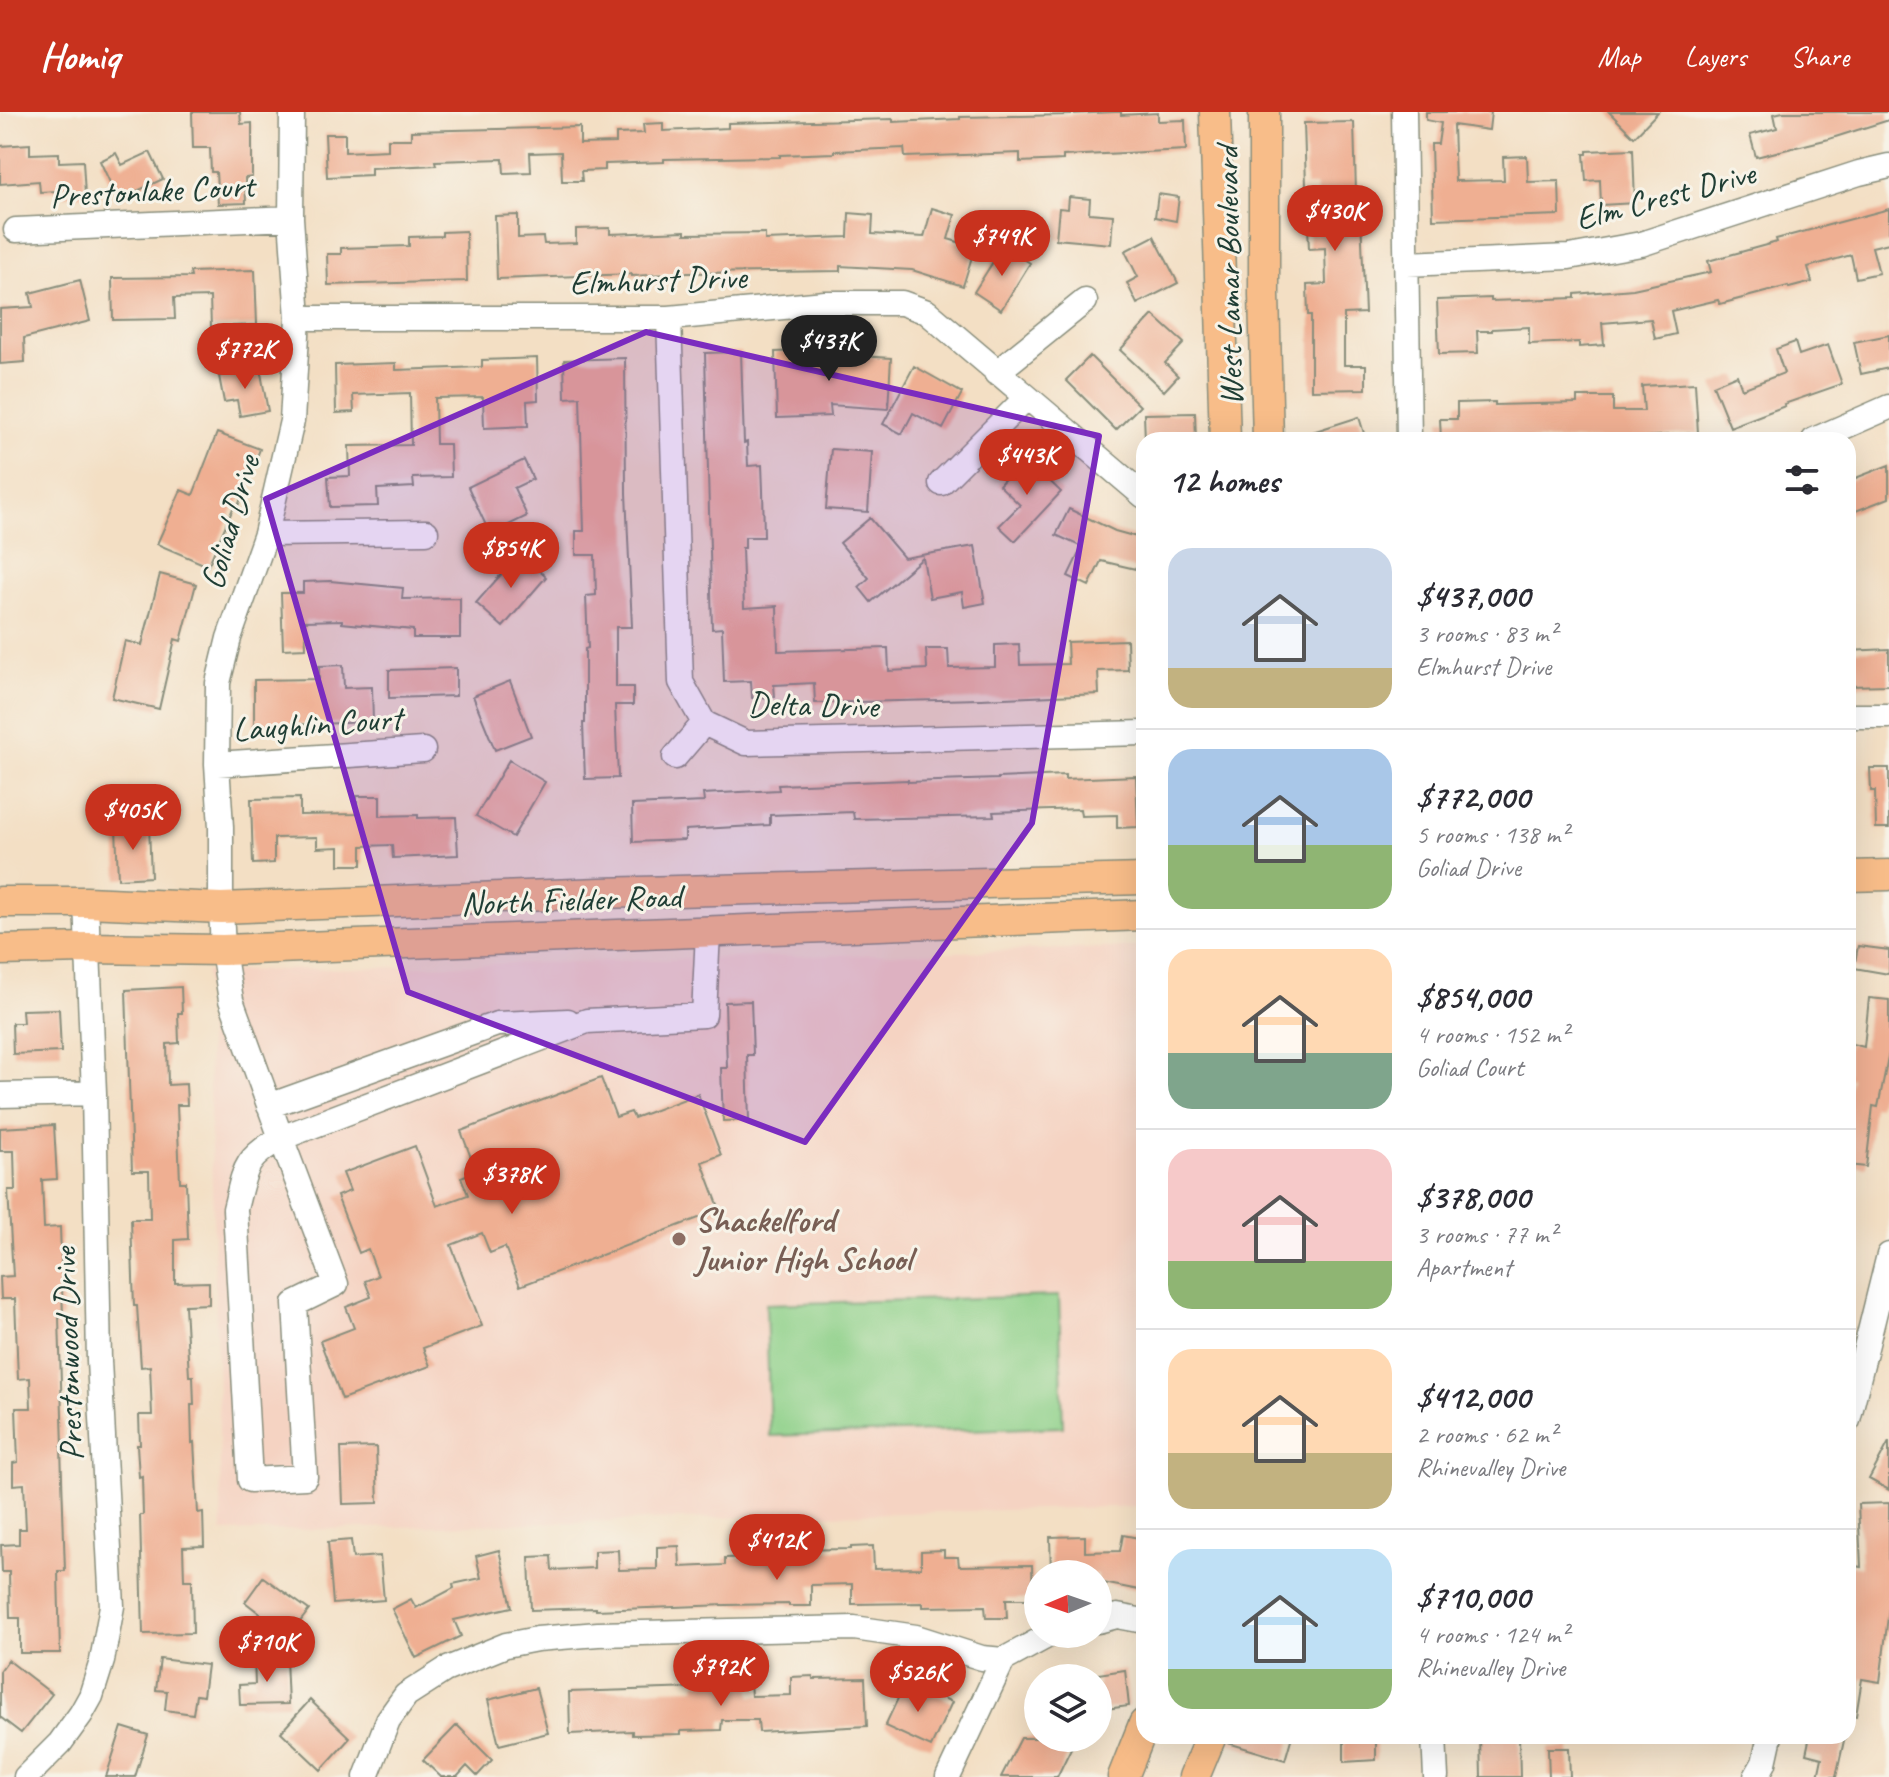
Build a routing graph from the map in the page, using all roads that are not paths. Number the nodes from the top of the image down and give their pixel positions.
1 (292, 112) edge
2 (1215, 112) edge
3 (1264, 112) edge
4 (1404, 112) edge
5 (1889, 166) edge
6 (291, 218) junction
7 (16, 230) dead end
8 (1406, 264) junction
9 (1085, 301) dead end
10 (298, 318) junction
11 (669, 318) junction
12 (996, 373) junction
13 (1026, 398) junction
14 (1889, 407) edge
15 (1225, 432) edge
16 (1268, 432) edge
17 (1409, 432) edge
18 (1832, 432) edge
19 (941, 483) dead end
20 (1136, 489) edge
21 (426, 532) dead end
22 (266, 534) junction
23 (1856, 716) edge
24 (1889, 716) edge
25 (704, 723) junction
26 (1136, 733) edge
27 (423, 750) dead end
28 (675, 757) dead end
29 (217, 764) junction
30 (1889, 875) edge
31 (1856, 876) edge
32 (1136, 879) edge
33 (708, 890) junction
34 (0, 902) edge
35 (86, 902) junction
36 (221, 908) junction
37 (1136, 915) edge
38 (708, 932) junction
39 (87, 948) junction
40 (0, 950) edge
41 (223, 950) junction
42 (587, 1021) junction
43 (94, 1093) junction
44 (0, 1095) edge
45 (269, 1106) junction
46 (281, 1138) junction
47 (1889, 1255) edge
48 (1858, 1341) edge
49 (1112, 1617) edge
50 (1136, 1620) edge
51 (1025, 1648) edge
52 (1003, 1660) junction
53 (1136, 1744) edge
54 (1208, 1744) edge
55 (1434, 1744) edge
56 (1768, 1744) edge
57 (26, 1777) edge
58 (366, 1777) edge
59 (948, 1777) edge
60 (1123, 1777) edge
61 (1194, 1777) edge
62 (1436, 1777) edge
63 (1756, 1777) edge

1 - 6 street, Goliad Drive
2 - 15 main road, West Lamar Boulevard
3 - 16 main road, West Lamar Boulevard
4 - 8 street
5 - 8 street, Elm Crest Drive
6 - 7 street, Prestonlake Court
6 - 10 street, Goliad Drive
8 - 17 street
9 - 12 street
10 - 11 street, Elmhurst Drive
10 - 22 street, Goliad Drive
11 - 12 street, Elmhurst Drive
11 - 25 street, Delta Drive
12 - 13 street, Elmhurst Drive
13 - 19 street
13 - 20 street, Elmhurst Drive
14 - 18 street
21 - 22 street
22 - 29 street, Goliad Drive
23 - 24 street
25 - 26 street, Delta Drive
25 - 28 street
27 - 29 street, Laughlin Court
29 - 36 street, Goliad Drive
30 - 31 main road
32 - 33 main road, North Fielder Road
33 - 36 main road, North Fielder Road
33 - 38 main road
34 - 35 main road, North Fielder Road
35 - 36 main road, North Fielder Road
35 - 39 street, Prestonwood Drive
36 - 41 street, Goliad Drive
37 - 38 main road, North Fielder Road
38 - 41 main road, North Fielder Road
38 - 42 street
39 - 40 main road, North Fielder Road
39 - 41 main road, North Fielder Road
39 - 43 street, Prestonwood Drive
41 - 45 street, Goliad Drive
42 - 45 street
42 - 46 street
43 - 44 street
43 - 57 street, Prestonwood Drive
45 - 46 street, Goliad Drive
46 - 46 street, Goliad Drive
47 - 48 street
49 - 50 street
51 - 52 street
52 - 58 street
52 - 59 street
53 - 60 main road
54 - 61 main road
55 - 62 street
56 - 63 street

